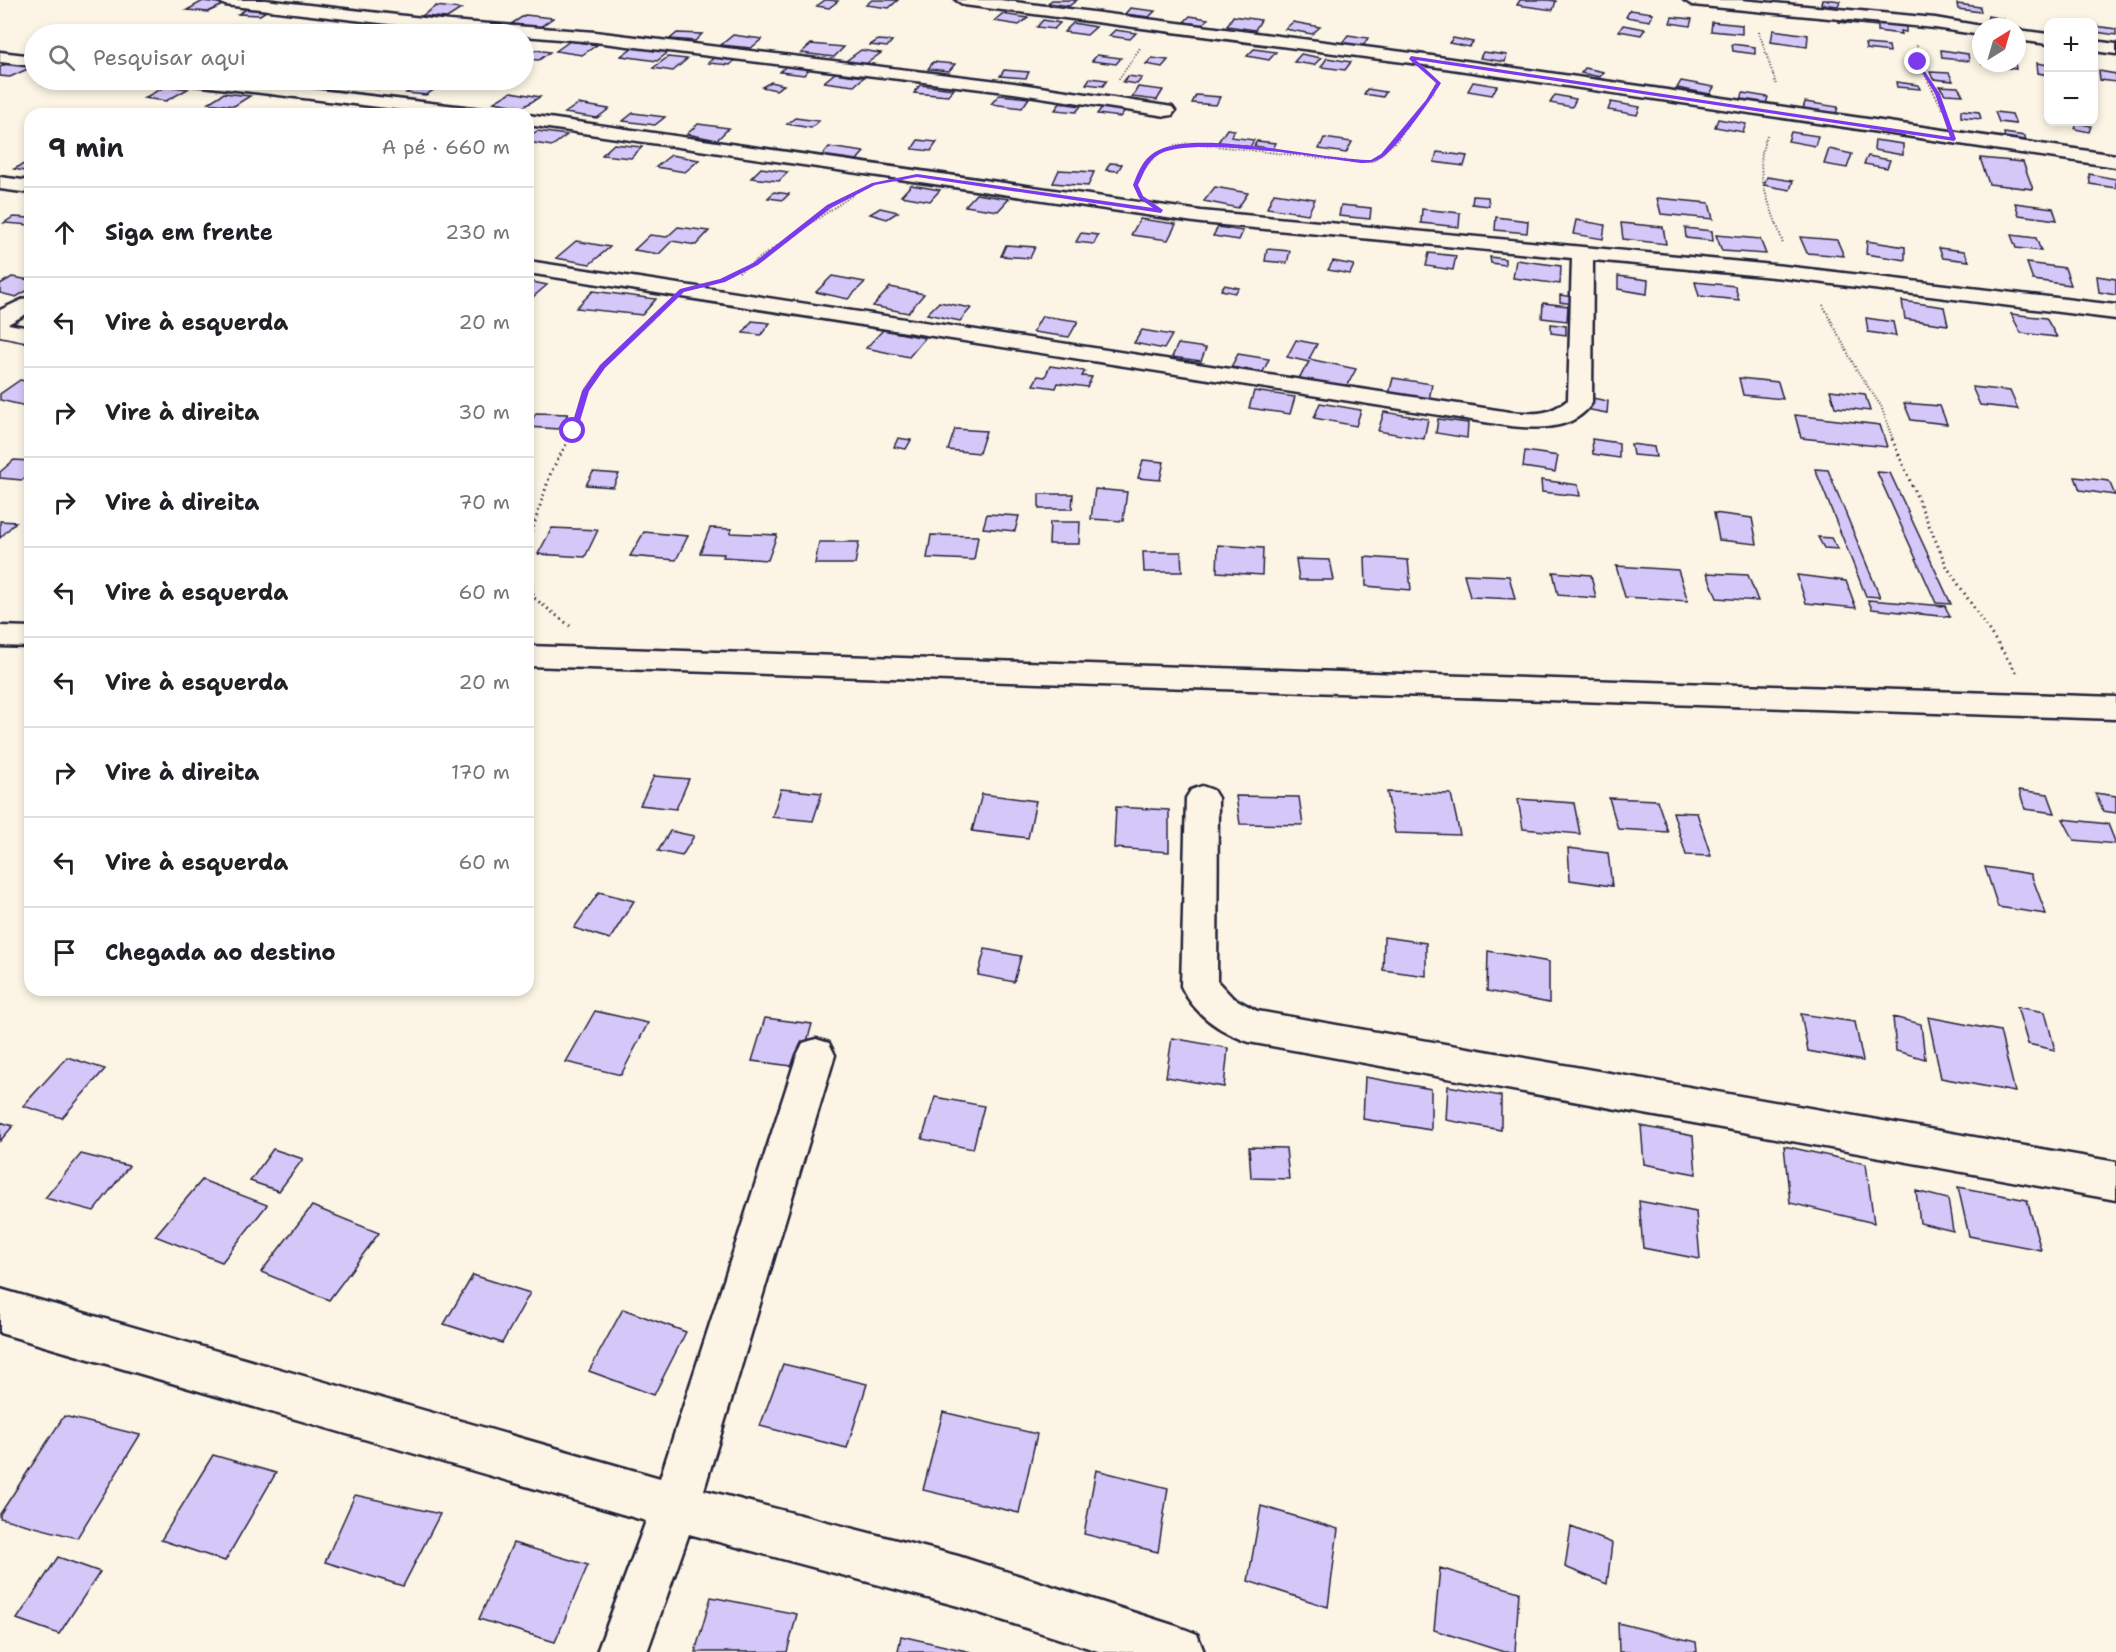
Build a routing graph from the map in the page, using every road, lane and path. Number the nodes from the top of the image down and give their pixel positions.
1 (225, 0) edge
2 (964, 0) edge
3 (1692, 0) edge
4 (417, 5) dead end
5 (1817, 11) junction
6 (392, 19) junction
7 (1935, 23) junction
8 (448, 24) edge
9 (1972, 29) edge
10 (1204, 31) junction
11 (534, 32) edge
12 (2026, 36) edge
13 (2044, 38) edge
14 (2098, 47) edge
15 (2116, 49) edge
16 (0, 57) edge
17 (1411, 58) junction
18 (24, 60) edge
19 (279, 90) edge
20 (1098, 100) junction
21 (431, 108) edge
22 (1166, 111) dead end
23 (1778, 113) junction
24 (534, 121) edge
25 (1954, 139) junction
26 (2116, 161) edge
27 (0, 183) edge
28 (24, 186) edge
29 (856, 193) dead end
30 (1161, 211) junction
31 (1583, 254) junction
32 (534, 268) edge
33 (1796, 274) junction
34 (682, 290) junction
35 (24, 306) edge
36 (2116, 312) edge
37 (0, 320) edge
38 (0, 328) edge
39 (24, 334) edge
40 (534, 524) edge
41 (534, 598) edge
42 (0, 636) edge
43 (24, 637) edge
44 (534, 656) edge
45 (610, 659) junction
46 (2039, 706) junction
47 (2116, 708) edge
48 (1202, 798) dead end
49 (816, 1055) dead end
50 (2116, 1181) edge
51 (0, 1311) edge
52 (675, 1506) junction
53 (622, 1652) edge
54 (1179, 1652) edge

1 - 6 street
2 - 10 street
3 - 5 street
4 - 6 street
5 - 7 street
5 - 23 path
6 - 8 street
7 - 9 street
7 - 25 path
10 - 17 street
10 - 20 path
11 - 20 street
12 - 13 street
14 - 15 street
16 - 18 street
17 - 23 street
17 - 30 path
19 - 21 street
20 - 22 street
23 - 25 street
23 - 33 path
24 - 30 street
25 - 26 street
27 - 28 street
29 - 34 path
30 - 31 street
31 - 33 street
31 - 34 street
32 - 34 street
33 - 36 street
33 - 46 path
34 - 40 path
35 - 37 street
38 - 39 street
41 - 45 path
42 - 43 street
44 - 45 street
45 - 46 street
46 - 47 street
48 - 50 street
49 - 52 street
51 - 52 street
52 - 53 street
52 - 54 street

